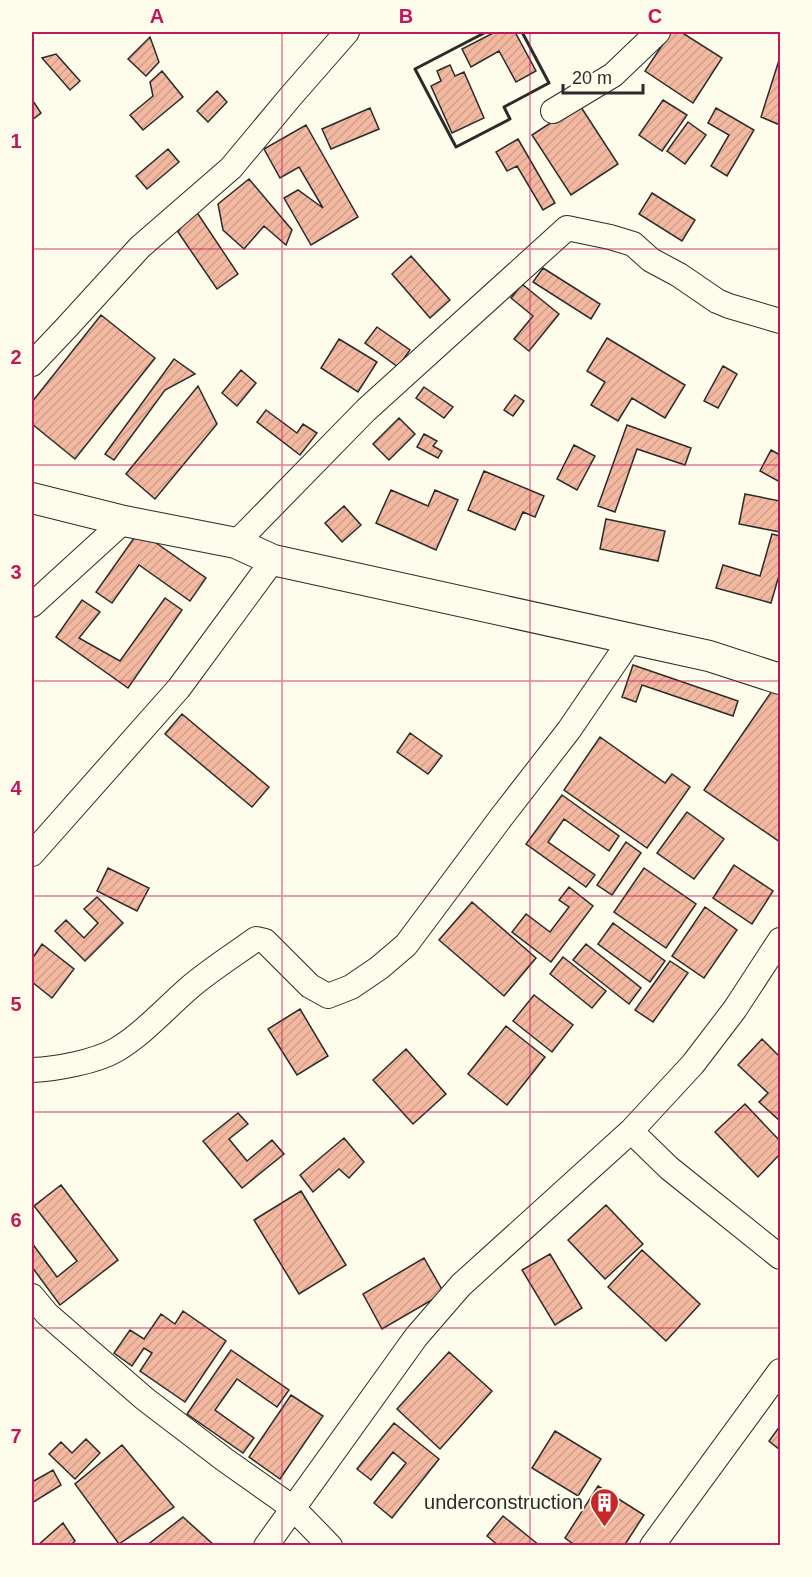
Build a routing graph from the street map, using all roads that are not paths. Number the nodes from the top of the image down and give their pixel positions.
1 (347, 32) edge
2 (658, 32) edge
3 (553, 111) dead end
4 (780, 321) edge
5 (32, 364) edge
6 (32, 498) edge
7 (124, 521) junction
8 (236, 543) junction
9 (273, 560) junction
10 (32, 605) edge
11 (631, 639) junction
12 (780, 679) edge
13 (32, 854) edge
14 (780, 940) edge
15 (32, 1070) edge
16 (630, 1131) junction
17 (780, 1257) edge
18 (32, 1296) edge
19 (780, 1371) edge
20 (292, 1508) junction
21 (266, 1545) edge
22 (330, 1545) edge
23 (652, 1545) edge

1 - 5 street
2 - 3 street
4 - 8 street
6 - 7 street
7 - 8 street
7 - 10 street
8 - 9 street
9 - 11 street
9 - 13 street
11 - 12 street
11 - 15 street
14 - 16 street
16 - 17 street
16 - 20 street
18 - 20 street
19 - 23 street
20 - 21 street
20 - 22 street

